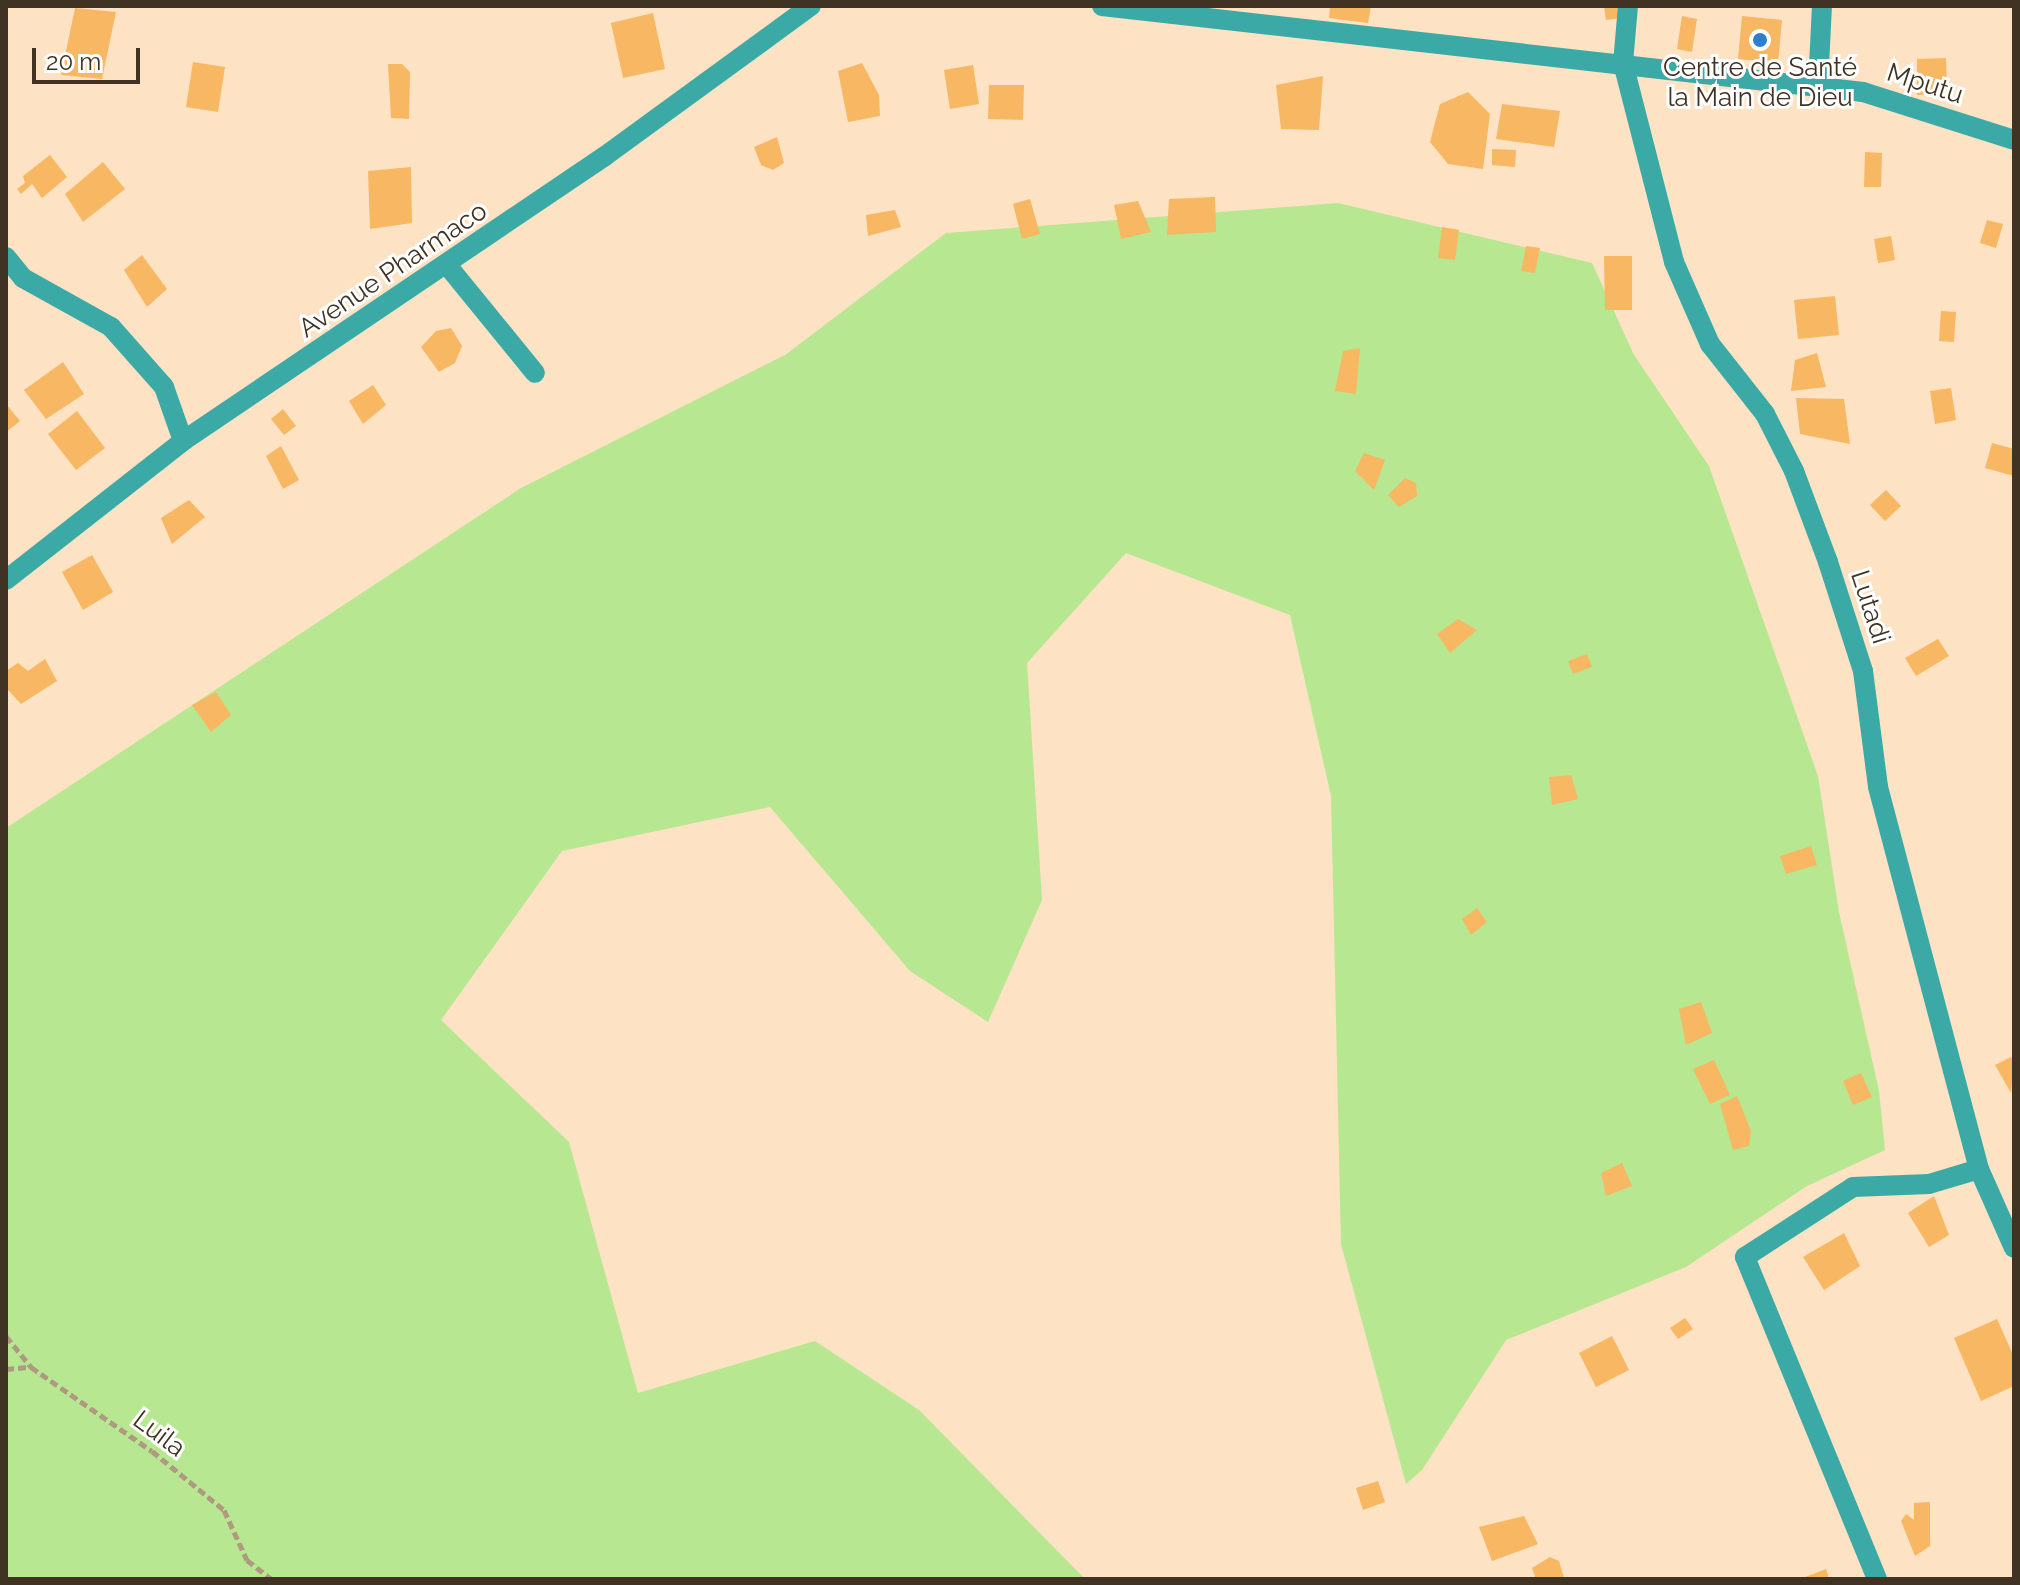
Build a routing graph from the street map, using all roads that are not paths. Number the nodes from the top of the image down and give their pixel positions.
1 (811, 6) edge
2 (1102, 6) edge
3 (1628, 6) edge
4 (1822, 6) edge
5 (1293, 15) edge
6 (1623, 63) junction
7 (1818, 87) junction
8 (2014, 140) edge
9 (6, 257) edge
10 (447, 265) junction
11 (535, 373) dead end
12 (183, 441) junction
13 (6, 580) edge
14 (1979, 1169) junction
15 (2004, 1204) edge
16 (2014, 1248) edge
17 (1877, 1579) edge

1 - 10 street, Avenue Pharmaco
2 - 5 street, Mputu
3 - 6 street, Lutadi
4 - 7 street
5 - 6 street, Mputu
6 - 7 street, Mputu
6 - 14 street, Lutadi
7 - 8 street, Mputu
9 - 12 street
10 - 11 street
10 - 12 street, Avenue Pharmaco
12 - 13 street, Avenue Pharmaco
14 - 15 street, Lutadi
14 - 17 street
15 - 16 street, Lutadi

